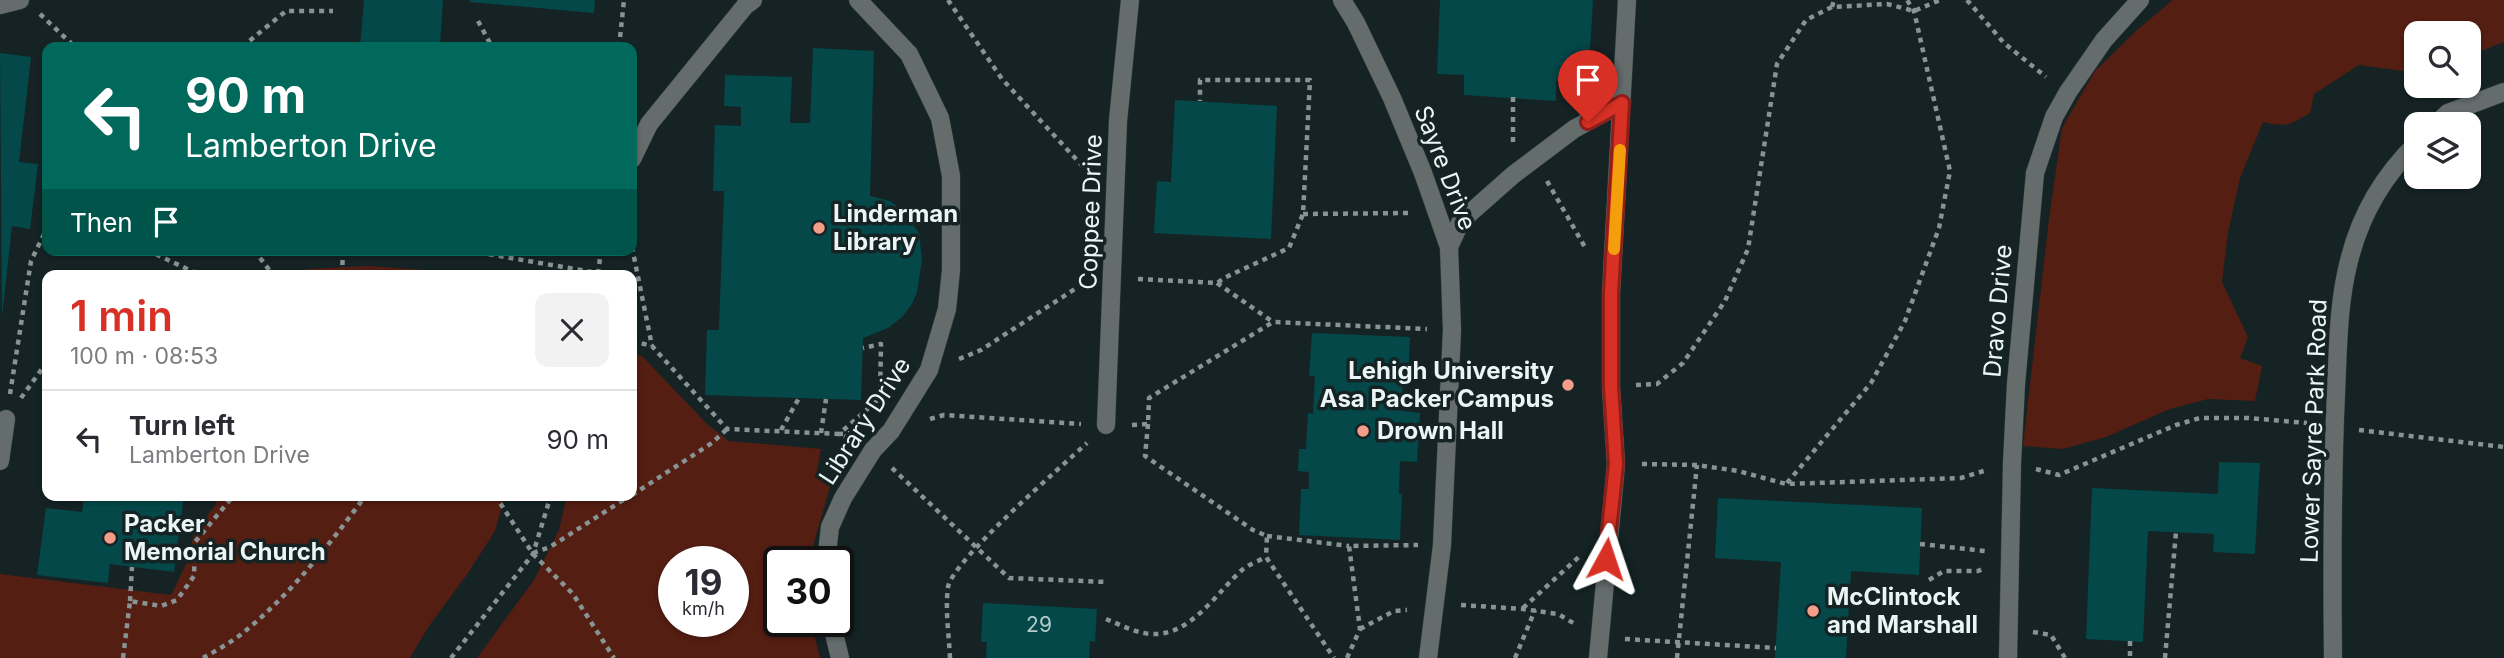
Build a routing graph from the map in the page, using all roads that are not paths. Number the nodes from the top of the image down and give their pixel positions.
1 (753, 0) edge
2 (858, 0) edge
3 (1130, 0) edge
4 (1342, 0) edge
5 (1627, 0) edge
6 (2140, 0) edge
7 (27, 4) edge
8 (0, 5) edge
9 (2504, 92) edge
10 (1622, 103) junction
11 (2451, 112) edge
12 (637, 149) edge
13 (2404, 156) edge
14 (1449, 247) junction
15 (6, 419) road end
16 (1106, 425) road end
17 (0, 461) edge
18 (828, 546) edge
19 (835, 637) edge
20 (841, 658) edge
21 (1428, 658) edge
22 (1598, 658) edge
23 (2008, 658) edge
24 (2333, 658) edge

1 - 12 street
2 - 18 street, Library Drive
3 - 16 street, Coppee Drive
4 - 14 street, Sayre Drive
5 - 10 street
6 - 23 street, Dravo Drive
7 - 8 street
9 - 11 street
10 - 14 street
10 - 22 street
13 - 24 street, Lower Sayre Park Road
14 - 21 street, Sayre Drive
15 - 17 street
19 - 20 street

